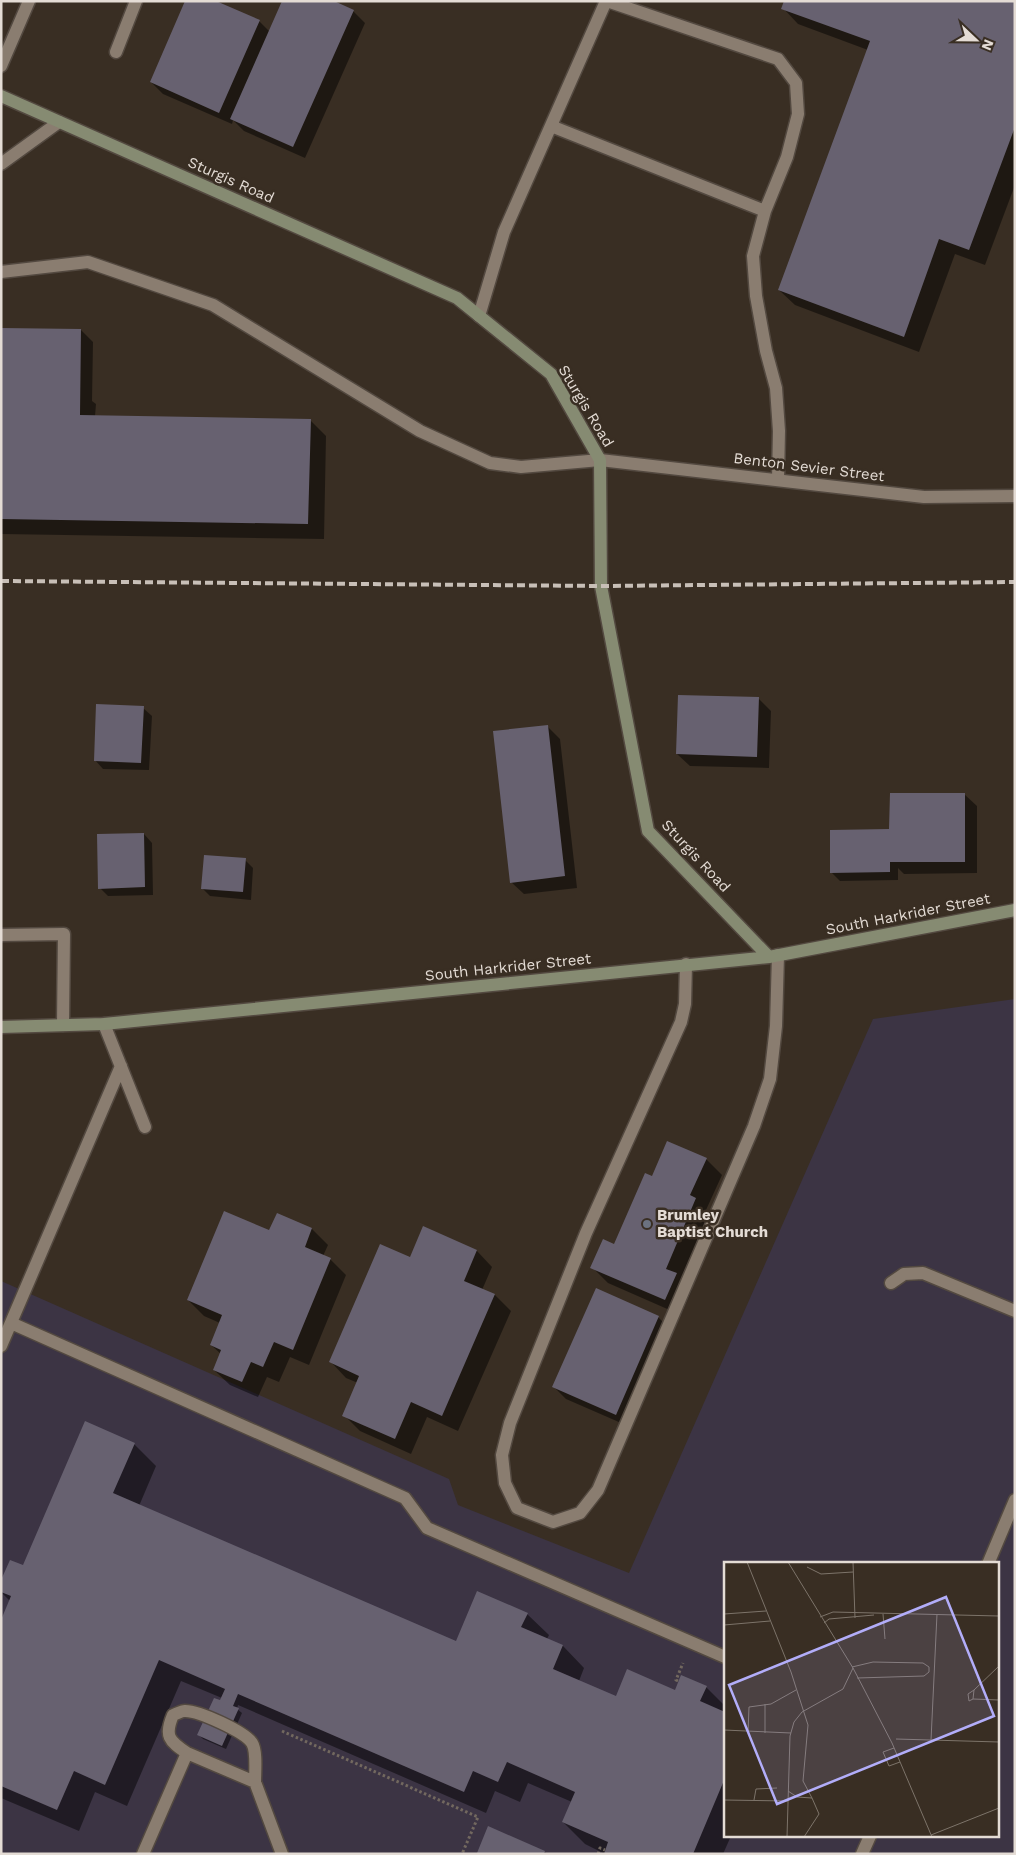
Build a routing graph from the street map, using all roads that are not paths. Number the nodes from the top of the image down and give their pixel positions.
1 (29, 1) edge
2 (136, 1) edge
3 (606, 1) edge
4 (116, 52) dead end
5 (1, 66) edge
6 (1, 96) edge
7 (59, 122) junction
8 (551, 126) junction
9 (1, 164) edge
10 (765, 211) junction
11 (1, 272) edge
12 (479, 316) junction
13 (600, 460) junction
14 (778, 480) junction
15 (1015, 496) edge
16 (1015, 910) edge
17 (1, 935) edge
18 (773, 956) junction
19 (686, 964) junction
20 (104, 1024) junction
21 (63, 1025) junction
22 (1, 1027) edge
23 (121, 1066) junction
24 (145, 1127) dead end
25 (891, 1283) dead end
26 (1015, 1311) edge
27 (11, 1323) junction
28 (1, 1346) edge
29 (1015, 1500) edge
30 (989, 1562) edge
31 (724, 1658) edge
32 (187, 1753) junction
33 (255, 1782) junction
34 (869, 1838) edge
35 (143, 1854) edge
36 (282, 1854) edge
37 (862, 1854) edge

1 - 5 street
2 - 4 street
3 - 8 street
3 - 10 street
6 - 7 street, Sturgis Road
7 - 9 street
7 - 12 street, Sturgis Road
8 - 10 street
8 - 12 street
10 - 14 street
11 - 13 street, Benton Sevier Street
12 - 13 street, Sturgis Road
13 - 14 street, Benton Sevier Street
13 - 18 street, Sturgis Road
14 - 15 street, Benton Sevier Street
16 - 18 street, South Harkrider Street
17 - 21 street
18 - 19 street, South Harkrider Street
18 - 19 street
19 - 20 street, South Harkrider Street
20 - 21 street, South Harkrider Street
20 - 23 street
21 - 22 street, South Harkrider Street
23 - 24 street
23 - 27 street
25 - 26 street
27 - 28 street
27 - 31 street
29 - 30 street
32 - 33 street
32 - 33 street
32 - 35 street
33 - 36 street
34 - 37 street

